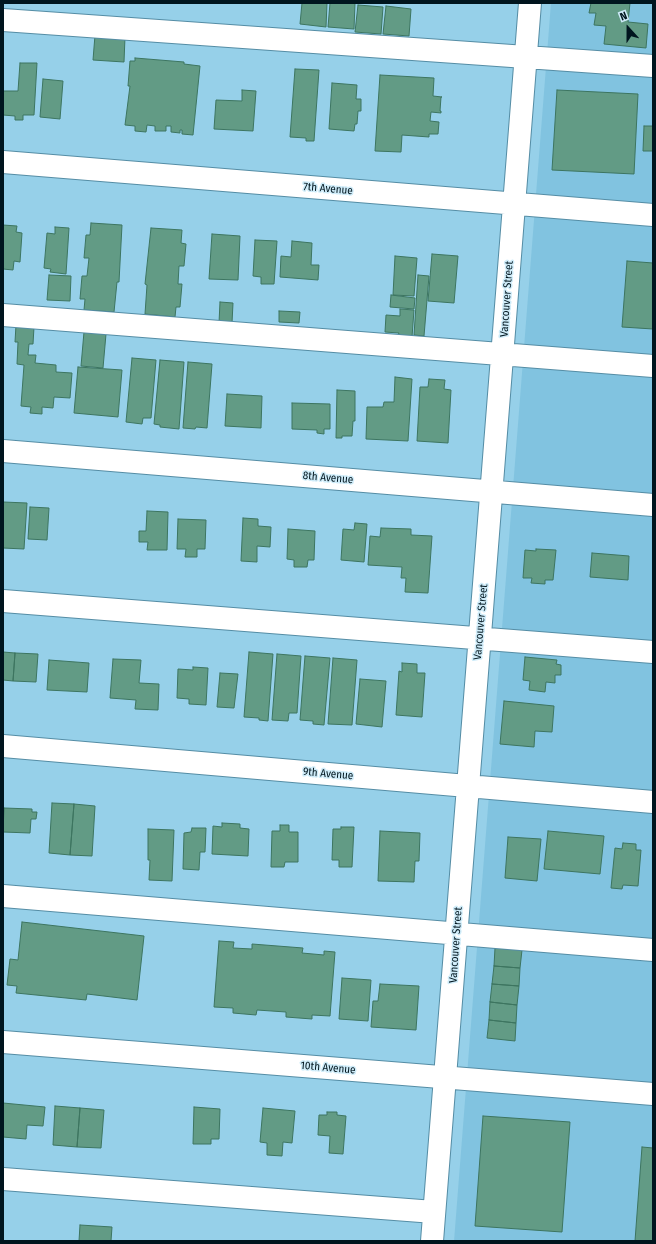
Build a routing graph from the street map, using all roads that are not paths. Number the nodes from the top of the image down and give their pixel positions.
1 (530, 3) edge
2 (3, 20) edge
3 (526, 56) junction
4 (653, 66) edge
5 (3, 162) edge
6 (514, 204) junction
7 (653, 214) edge
8 (3, 315) edge
9 (502, 354) junction
10 (653, 366) edge
11 (3, 451) edge
12 (491, 491) junction
13 (653, 505) edge
14 (3, 601) edge
15 (480, 638) junction
16 (653, 652) edge
17 (3, 746) edge
18 (468, 786) junction
19 (653, 802) edge
20 (3, 896) edge
21 (457, 933) junction
22 (653, 950) edge
23 (3, 1042) edge
24 (446, 1077) junction
25 (653, 1094) edge
26 (3, 1179) edge
27 (434, 1212) junction
28 (432, 1241) edge

1 - 3 street, Vancouver Street
2 - 3 street
3 - 4 street
3 - 6 street, Vancouver Street
5 - 6 street, 7th Avenue
6 - 7 street, 7th Avenue
6 - 9 street, Vancouver Street
8 - 9 street
9 - 10 street
9 - 12 street, Vancouver Street
11 - 12 street, 8th Avenue
12 - 13 street, 8th Avenue
12 - 15 street, Vancouver Street
14 - 15 street
15 - 16 street
15 - 18 street, Vancouver Street
17 - 18 street, 9th Avenue
18 - 19 street, 9th Avenue
18 - 21 street, Vancouver Street
20 - 21 street
21 - 22 street
21 - 24 street, Vancouver Street
23 - 24 street, 10th Avenue
24 - 25 street, 10th Avenue
24 - 27 street, Vancouver Street
26 - 27 street
27 - 28 street, Vancouver Street

